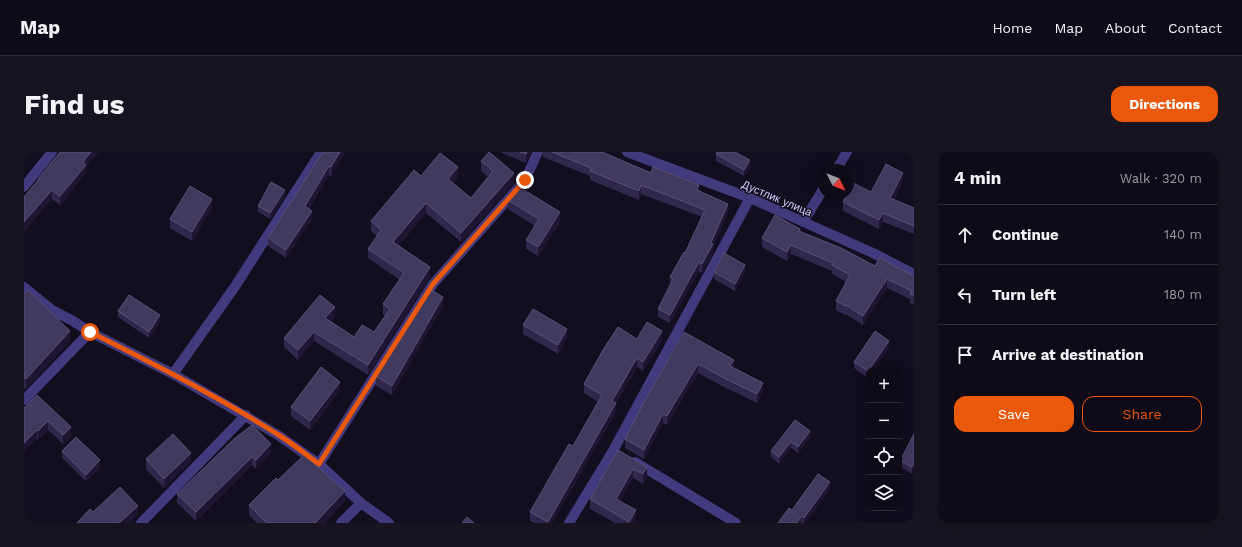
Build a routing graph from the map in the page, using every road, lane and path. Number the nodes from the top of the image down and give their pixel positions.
1 (52, 152) edge
2 (320, 152) edge
3 (538, 152) edge
4 (627, 152) edge
5 (847, 152) edge
6 (840, 164) edge
7 (24, 186) edge
8 (750, 198) junction
9 (818, 198) edge
10 (803, 222) junction
11 (914, 274) edge
12 (24, 287) edge
13 (90, 332) junction
14 (173, 374) junction
15 (24, 400) edge
16 (246, 415) junction
17 (620, 453) junction
18 (319, 464) junction
19 (362, 503) junction
20 (141, 523) edge
21 (341, 523) edge
22 (389, 523) edge
23 (569, 523) edge
24 (736, 523) edge

1 - 7 street
2 - 14 street
3 - 18 street
4 - 8 street, Дустлик улица
5 - 6 street
8 - 10 street, Дустлик улица
8 - 17 street
9 - 10 street
10 - 11 street, Дустлик улица
12 - 13 street
13 - 14 street
13 - 15 street
14 - 16 street
16 - 18 street
16 - 20 street
17 - 23 street
17 - 24 street
18 - 19 street
19 - 21 street
19 - 22 street

